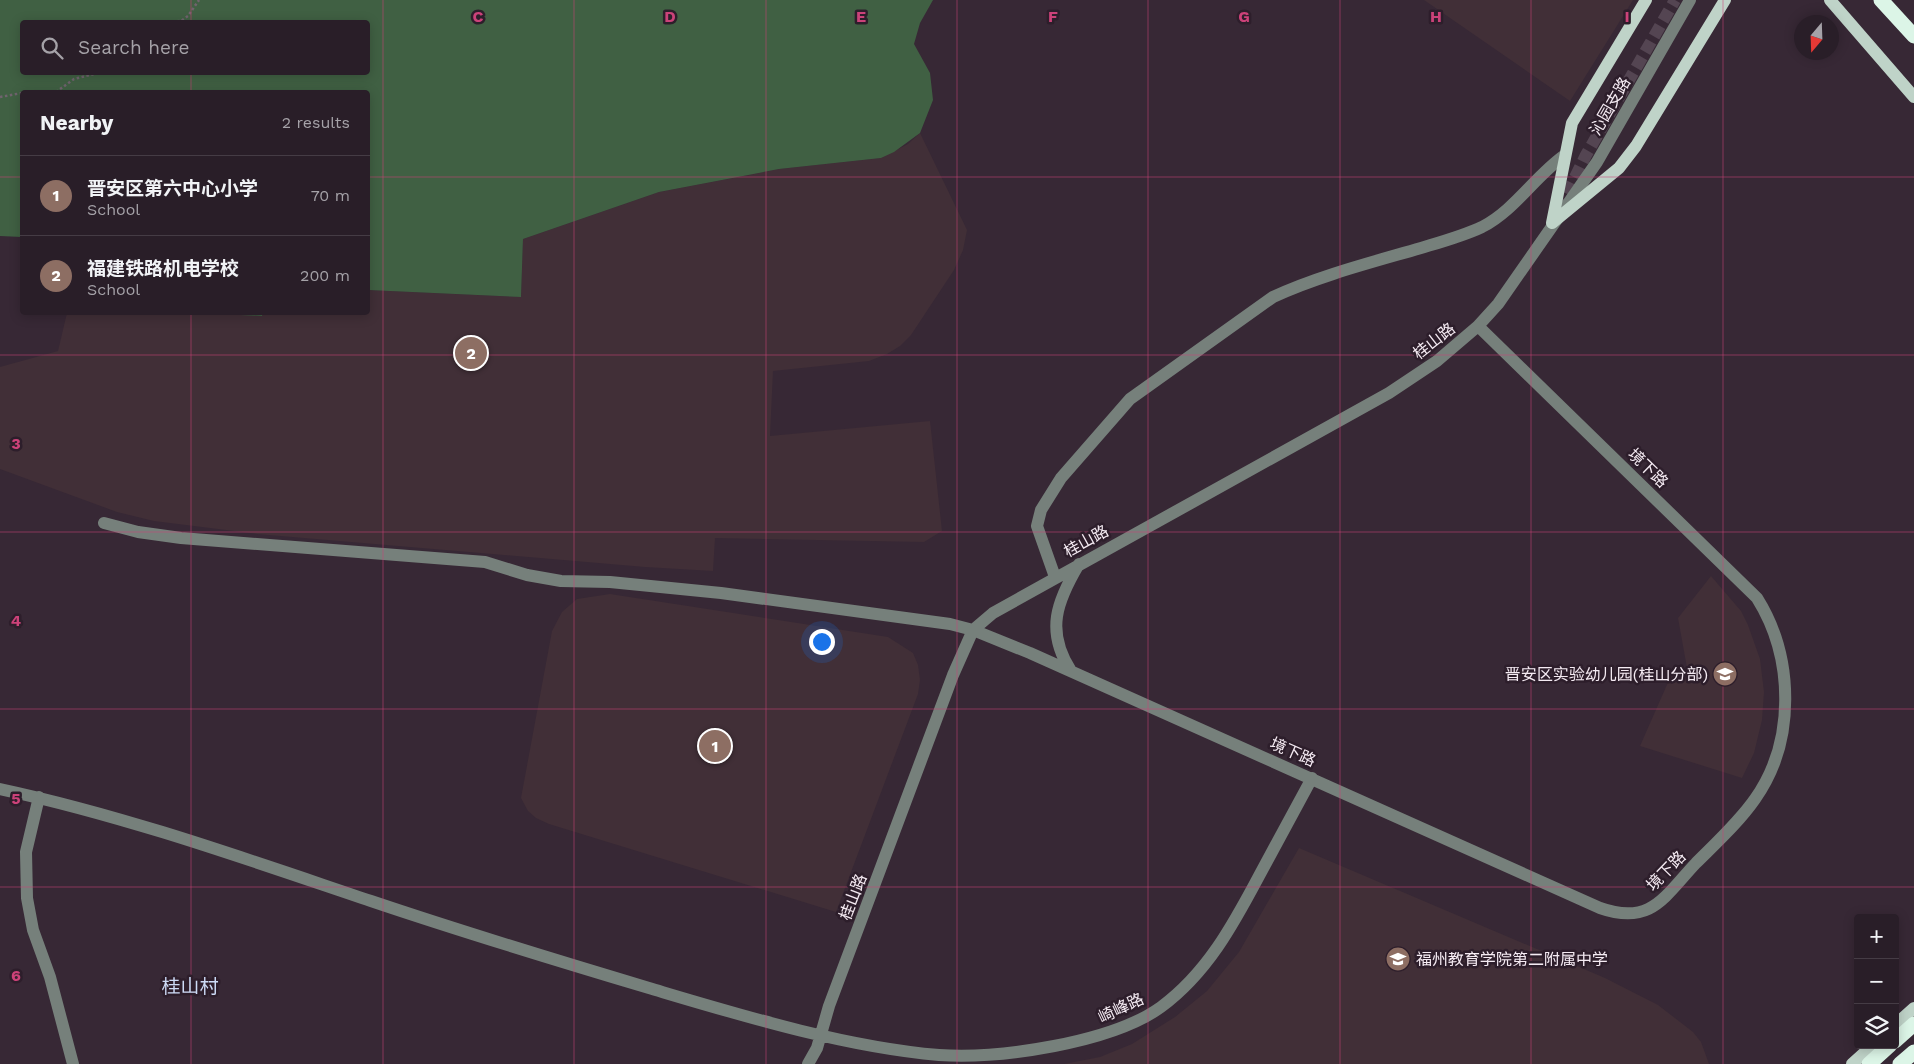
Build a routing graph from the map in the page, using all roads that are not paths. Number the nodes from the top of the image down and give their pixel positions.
1 (1646, 0) edge
2 (1690, 0) edge
3 (1725, 0) edge
4 (1830, 0) edge
5 (1881, 0) edge
6 (1914, 36) edge
7 (1914, 97) edge
8 (1566, 155) junction
9 (1552, 223) junction
10 (1478, 326) junction
11 (104, 523) dead end
12 (1080, 563) junction
13 (1055, 577) junction
14 (973, 630) junction
15 (1071, 670) junction
16 (1312, 778) junction
17 (0, 789) edge
18 (39, 797) junction
19 (1914, 1008) edge
20 (1899, 1021) edge
21 (1914, 1024) edge
22 (822, 1035) junction
23 (1899, 1037) edge
24 (1869, 1049) edge
25 (1886, 1049) edge
26 (1914, 1052) edge
27 (73, 1064) edge
28 (808, 1064) edge
29 (1852, 1064) edge
30 (1869, 1064) edge
31 (1900, 1064) edge

1 - 8 main road
2 - 9 street, 沁园支路
3 - 9 main road
4 - 7 main road
5 - 6 highway
8 - 9 main road
8 - 13 street
9 - 10 street, 桂山路
10 - 12 street, 桂山路
10 - 16 street, 境下路
11 - 14 street, 境下路
12 - 13 street, 桂山路
12 - 15 street
13 - 14 street, 桂山路
14 - 15 street, 境下路
14 - 22 street, 桂山路
15 - 16 street, 境下路
16 - 22 street, 崎峰路
17 - 18 street, 崎峰路
18 - 22 street, 崎峰路
18 - 27 street
19 - 20 main road
21 - 23 highway
22 - 28 street, 桂山路
24 - 29 main road
25 - 30 highway
26 - 31 highway

